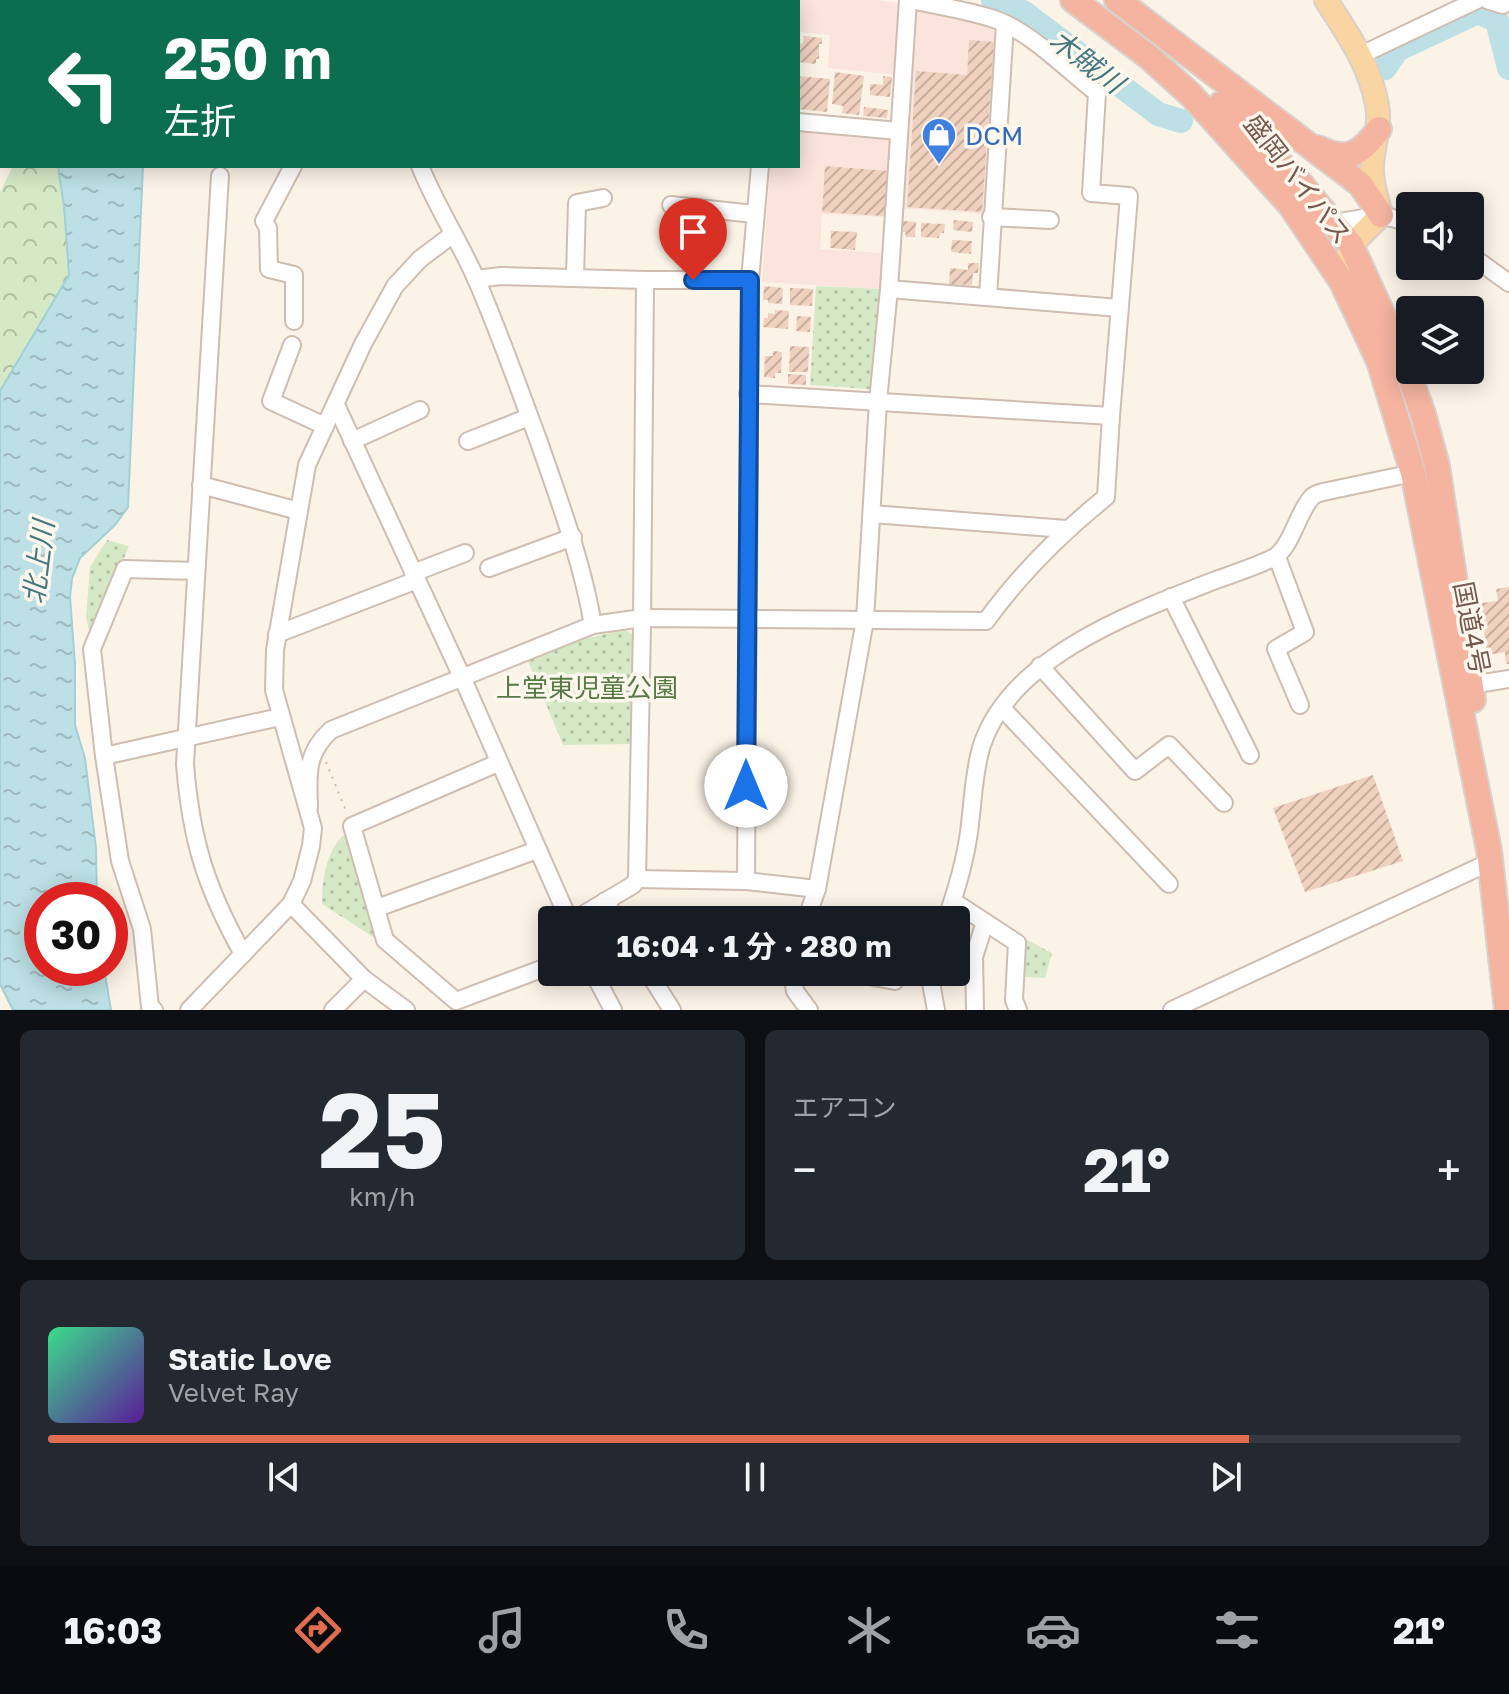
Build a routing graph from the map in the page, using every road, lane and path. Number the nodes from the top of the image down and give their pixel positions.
1 (910, 0) edge
2 (1073, 0) edge
3 (1097, 0) edge
4 (1117, 0) edge
5 (1326, 0) edge
6 (1475, 0) edge
7 (1487, 0) edge
8 (1505, 0) edge
9 (1005, 24) junction
10 (1361, 55) junction
11 (800, 122) edge
12 (1379, 129) junction
13 (899, 131) junction
14 (1294, 136) junction
15 (292, 168) edge
16 (421, 168) edge
17 (433, 168) edge
18 (760, 168) edge
19 (220, 176) dead end
20 (428, 186) junction
21 (603, 198) dead end
22 (671, 205) dead end
23 (1291, 206) junction
24 (754, 214) junction
25 (1381, 215) junction
26 (991, 217) junction
27 (1396, 219) edge
28 (1050, 220) dead end
29 (1334, 223) junction
30 (452, 235) junction
31 (1351, 245) junction
32 (1484, 265) edge
33 (575, 277) junction
34 (476, 279) junction
35 (645, 280) junction
36 (750, 280) junction
37 (1342, 282) junction
38 (1509, 283) edge
39 (889, 289) junction
40 (988, 297) junction
41 (1119, 308) junction
42 (294, 321) dead end
43 (292, 345) dead end
44 (748, 394) junction
45 (878, 401) junction
46 (336, 405) junction
47 (420, 410) dead end
48 (1423, 414) joint
49 (1111, 416) junction
50 (529, 417) junction
51 (325, 426) junction
52 (352, 441) junction
53 (468, 441) dead end
54 (1406, 447) joint
55 (1413, 473) junction
56 (201, 485) junction
57 (299, 511) junction
58 (872, 514) junction
59 (1066, 529) junction
60 (573, 537) junction
61 (465, 553) dead end
62 (1277, 557) junction
63 (489, 568) dead end
64 (196, 571) junction
65 (415, 576) junction
66 (1171, 597) junction
67 (642, 618) junction
68 (747, 618) junction
69 (865, 620) junction
70 (593, 625) junction
71 (277, 634) junction
72 (1040, 666) junction
73 (462, 677) junction
74 (1509, 679) edge
75 (1471, 685) junction
76 (1300, 705) dead end
77 (1002, 708) junction
78 (280, 717) junction
79 (187, 737) junction
80 (324, 753) dead end
81 (1250, 755) dead end
82 (104, 756) junction
83 (498, 763) junction
84 (1224, 803) dead end
85 (309, 807) junction
86 (352, 826) junction
87 (537, 850) junction
88 (1490, 862) junction
89 (637, 879) junction
90 (746, 881) junction
91 (1169, 884) dead end
92 (817, 889) junction
93 (605, 901) junction
94 (953, 901) junction
95 (291, 904) junction
96 (564, 906) edge
97 (596, 906) edge
98 (608, 906) edge
99 (811, 906) edge
100 (951, 906) edge
101 (1509, 907) edge
102 (377, 908) junction
103 (985, 922) junction
104 (243, 954) junction
105 (538, 970) edge
106 (364, 979) junction
107 (600, 986) edge
108 (657, 986) edge
109 (794, 986) edge
110 (932, 986) edge
111 (154, 1010) edge
112 (189, 1010) edge
113 (333, 1010) edge
114 (406, 1010) edge
115 (613, 1010) edge
116 (672, 1010) edge
117 (809, 1010) edge
118 (936, 1010) edge
119 (975, 1010) edge
120 (1018, 1010) edge
121 (1172, 1010) edge
122 (1507, 1010) edge

1 - 9 street
1 - 13 street
2 - 23 highway, 盛岡バイパス
3 - 29 highway, 盛岡バイパス
4 - 14 highway
5 - 10 main road
6 - 10 street
7 - 8 street
9 - 26 street
9 - 41 street
10 - 12 main road
11 - 13 street
12 - 14 highway
12 - 25 main road
13 - 39 street
14 - 25 highway
15 - 42 street
16 - 20 street
17 - 20 street
18 - 24 street
19 - 56 street
20 - 30 street
21 - 33 street
22 - 24 street
23 - 29 street
23 - 37 highway, 盛岡バイパス
24 - 36 street
25 - 27 street
25 - 29 street
25 - 31 main road
26 - 28 street
26 - 40 street
29 - 31 highway, 盛岡バイパス
30 - 34 street
30 - 46 street
31 - 37 main road
31 - 48 highway, 盛岡バイパス
32 - 38 street
33 - 34 street
33 - 35 street
34 - 50 street
35 - 36 street
35 - 67 street
36 - 44 street
37 - 54 highway, 盛岡バイパス
39 - 40 street
39 - 45 street
40 - 41 street
41 - 49 street
43 - 51 street
44 - 45 street
44 - 68 street
45 - 49 street
45 - 58 street
46 - 51 street
46 - 52 street
47 - 52 street
48 - 75 highway, 国道4号
49 - 59 street
50 - 53 street
50 - 60 street
51 - 57 street
52 - 65 street
54 - 55 highway, 国道4号
55 - 62 street
55 - 88 highway, 国道4号
56 - 57 street
56 - 64 street
57 - 71 street
58 - 59 street
58 - 69 street
59 - 69 street
60 - 63 street
60 - 70 street
61 - 65 street
62 - 66 street
62 - 76 street
64 - 79 street
64 - 82 street
65 - 71 street
65 - 73 street
66 - 72 street
66 - 81 street
67 - 68 street
67 - 70 street
67 - 89 street
68 - 69 street
68 - 90 street
69 - 92 street
70 - 73 street
71 - 78 street
72 - 77 street
72 - 84 street
73 - 83 street
73 - 85 street
74 - 75 street
75 - 101 highway, 国道4号
77 - 91 street
77 - 94 street
78 - 79 street
78 - 85 street
79 - 82 street
79 - 104 street
80 - 86 path
82 - 111 street
83 - 86 street
83 - 87 street
85 - 95 street
86 - 102 street
87 - 96 street
87 - 102 street
88 - 121 street
88 - 122 highway, 国道4号
89 - 90 street
89 - 93 street
90 - 92 street
92 - 99 street
93 - 97 street
93 - 98 street
94 - 100 street
94 - 103 street
95 - 104 street
95 - 106 street
102 - 105 street
103 - 119 street
103 - 120 street
104 - 112 street
106 - 113 street
106 - 114 street
107 - 115 street
108 - 116 street
109 - 117 street
110 - 118 street

